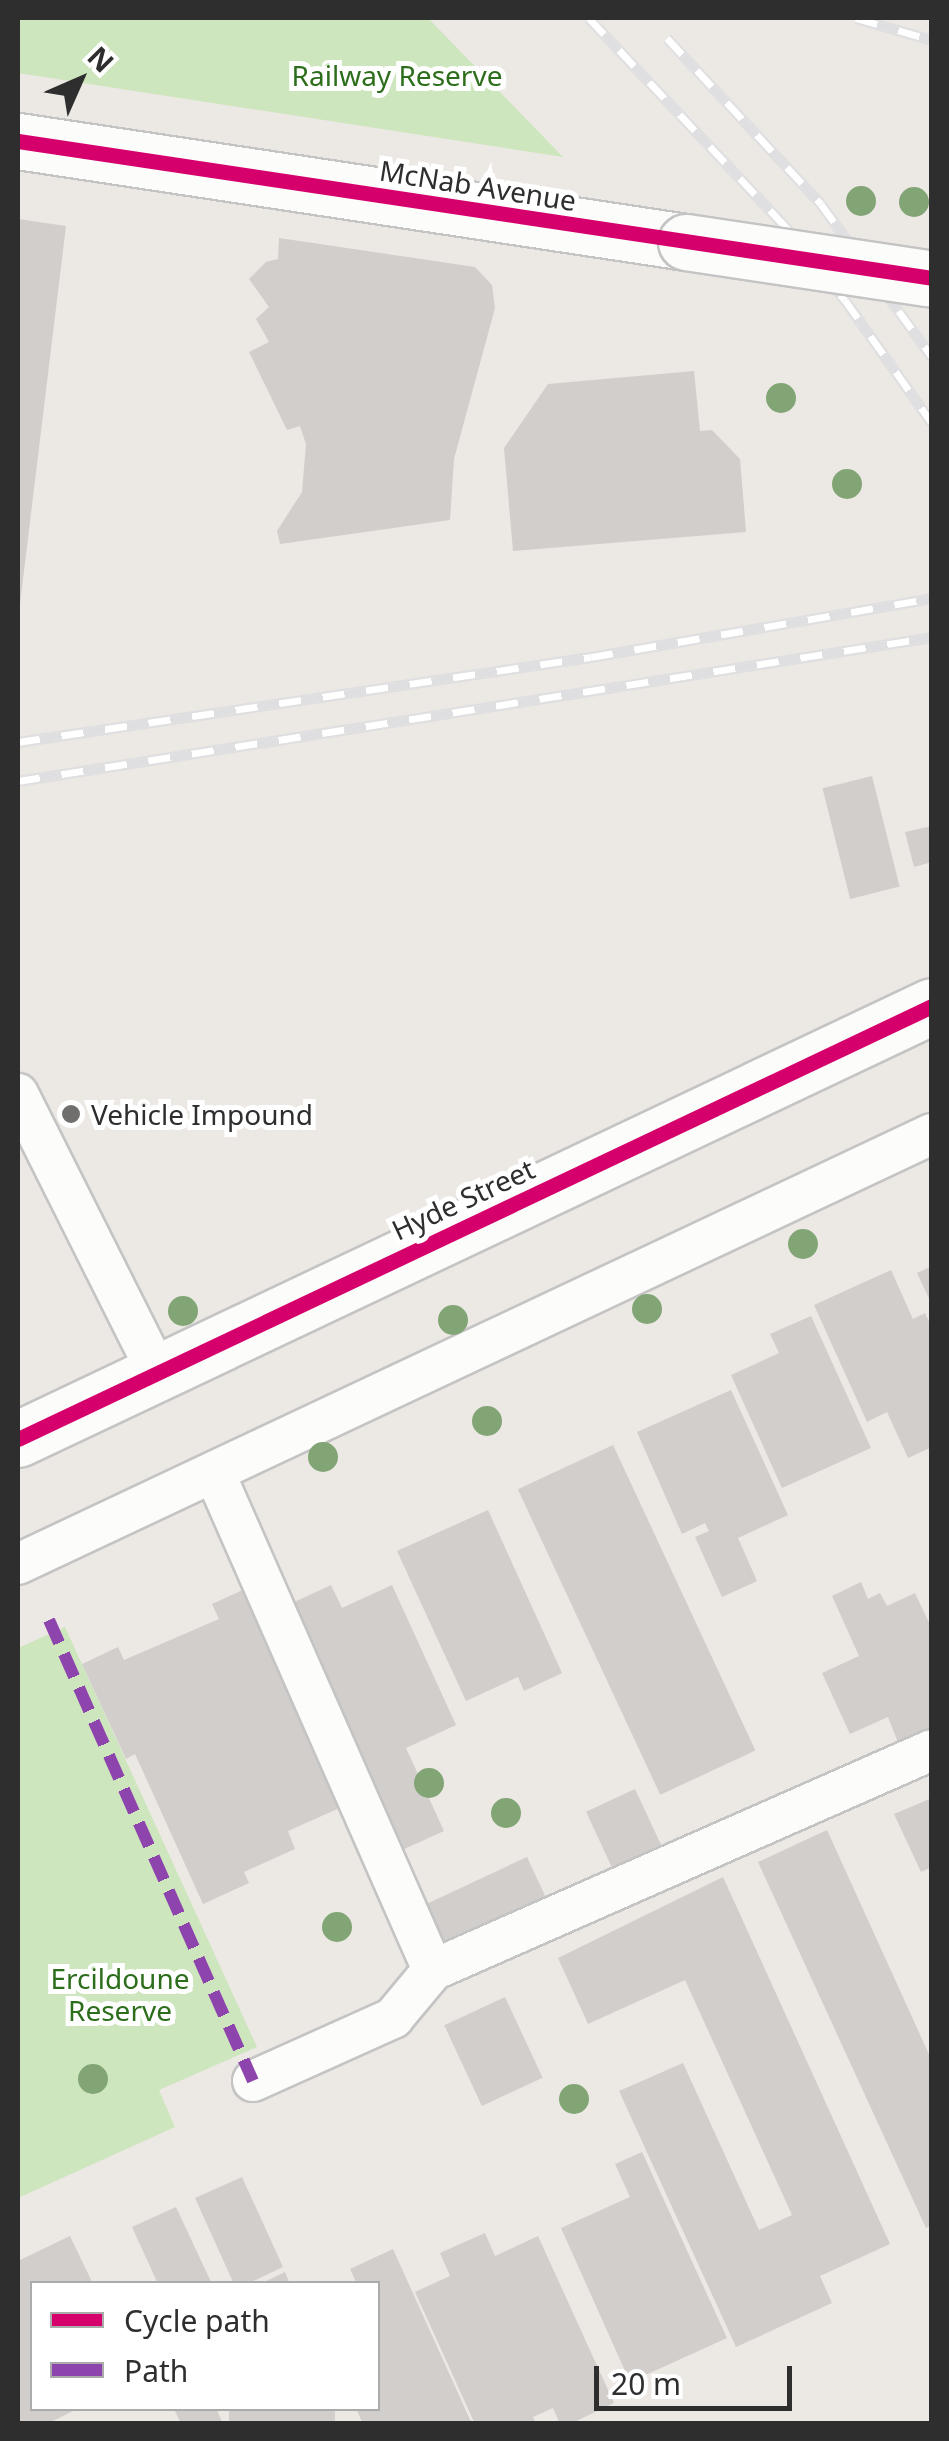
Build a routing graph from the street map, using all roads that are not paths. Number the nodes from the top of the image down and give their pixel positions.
1 (18, 141) edge
2 (930, 278) edge
3 (932, 1006) edge
4 (18, 1094) edge
5 (932, 1134) edge
6 (158, 1373) junction
7 (18, 1439) edge
8 (214, 1472) junction
9 (18, 1564) edge
10 (932, 1750) edge
11 (433, 1970) junction
12 (254, 2080) dead end

1 - 2 street, McNab Avenue, bridge
3 - 6 street, Hyde Street
4 - 6 lane
5 - 8 lane
6 - 7 street, Hyde Street
8 - 9 lane
8 - 11 lane
10 - 11 lane
11 - 12 lane

